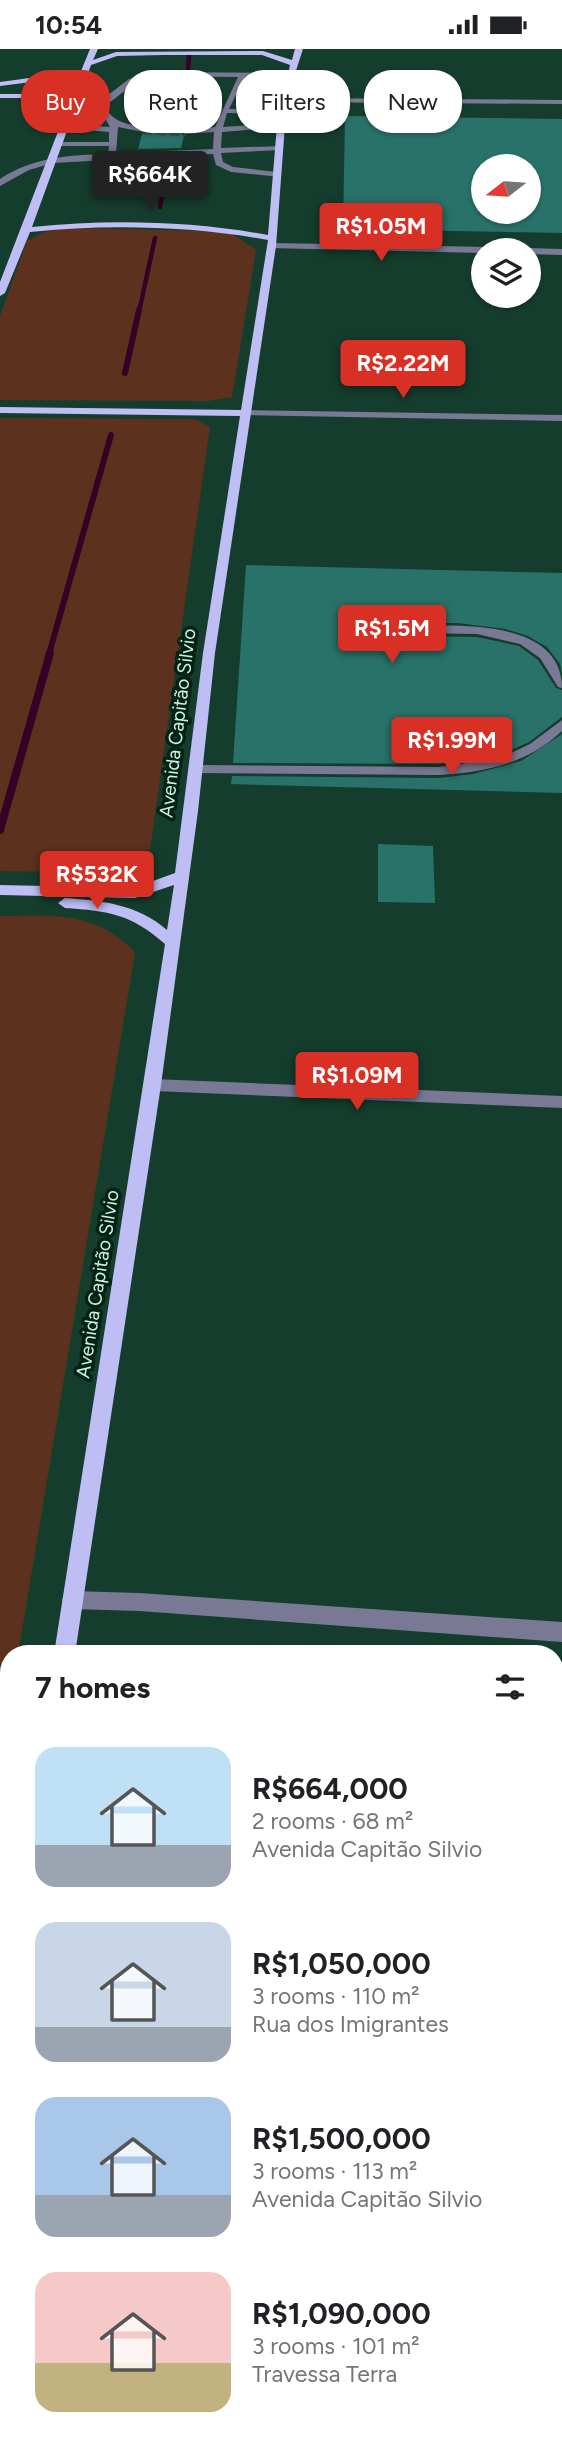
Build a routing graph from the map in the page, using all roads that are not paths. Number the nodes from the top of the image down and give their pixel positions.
1 (94, 49) edge
2 (173, 49) edge
3 (260, 49) edge
4 (295, 63) edge
5 (88, 64) junction
6 (85, 70) edge
7 (262, 70) edge
8 (236, 74) edge
9 (21, 81) edge
10 (0, 83) edge
11 (236, 89) edge
12 (0, 96) edge
13 (21, 96) edge
14 (110, 98) edge
15 (562, 102) edge
16 (226, 110) junction
17 (236, 110) edge
18 (350, 110) edge
19 (222, 118) edge
20 (110, 122) edge
21 (110, 127) edge
22 (115, 127) junction
23 (124, 128) tunnel mouth
24 (62, 133) edge
25 (216, 133) edge
26 (281, 133) edge
27 (58, 144) junction
28 (114, 144) junction
29 (280, 148) junction
30 (215, 150) junction
31 (112, 156) junction
32 (52, 159) junction
33 (277, 175) junction
34 (0, 183) edge
35 (35, 202) junction
36 (248, 222) dead end
37 (28, 230) junction
38 (271, 242) junction
39 (471, 249) edge
40 (541, 251) edge
41 (562, 252) edge
42 (0, 293) edge
43 (0, 410) edge
44 (244, 413) junction
45 (562, 418) edge
46 (413, 630) dead end
47 (562, 684) edge
48 (562, 724) edge
49 (196, 769) junction
50 (182, 875) junction
51 (0, 890) edge
52 (0, 901) edge
53 (173, 943) junction
54 (153, 1085) junction
55 (562, 1102) edge
56 (72, 1600) junction
57 (562, 1632) edge
58 (65, 1645) edge

1 - 5 main road
2 - 3 main road
4 - 5 main road
4 - 7 street
5 - 6 main road
8 - 14 street
9 - 10 main road
11 - 16 street
12 - 13 main road
15 - 18 street
16 - 17 street
16 - 19 street
20 - 22 street
21 - 22 street
22 - 23 street
22 - 28 street
24 - 27 main road
25 - 30 street
26 - 29 main road, Avenida Capitão Silvio
27 - 28 street
27 - 32 main road
28 - 31 street
29 - 30 street
29 - 33 main road, Avenida Capitão Silvio
30 - 31 street
30 - 33 street
31 - 32 street
32 - 34 street
32 - 35 main road
33 - 38 main road, Avenida Capitão Silvio
35 - 36 main road
35 - 37 main road
37 - 38 main road
37 - 42 main road
38 - 39 street
38 - 44 main road, Avenida Capitão Silvio
40 - 41 street
43 - 44 main road
44 - 45 street
44 - 49 main road, Avenida Capitão Silvio
46 - 47 street
48 - 49 street
49 - 50 main road, Avenida Capitão Silvio
50 - 51 main road
50 - 53 main road, Avenida Capitão Silvio
52 - 53 main road
53 - 54 main road, Avenida Capitão Silvio
54 - 55 street
54 - 56 main road, Avenida Capitão Silvio
56 - 57 street
56 - 58 main road, Avenida Capitão Silvio

